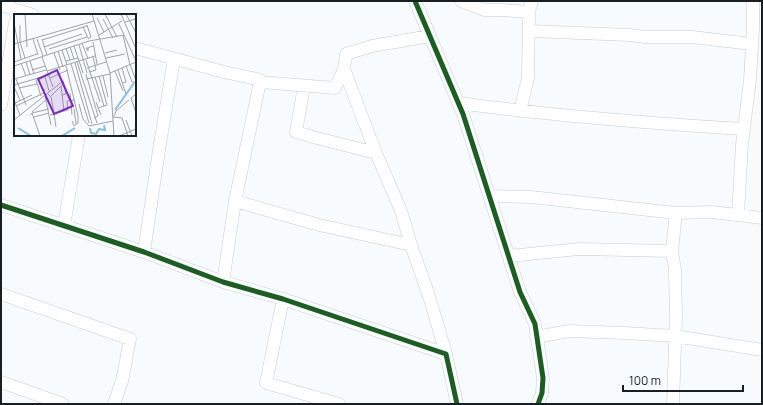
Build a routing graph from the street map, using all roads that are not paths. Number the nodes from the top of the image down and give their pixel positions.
1 (415, 1) edge
2 (461, 1) edge
3 (753, 1) edge
4 (759, 1) edge
5 (762, 1) edge
6 (10, 7) edge
7 (531, 7) edge
8 (31, 14) edge
9 (14, 29) edge
10 (529, 31) junction
11 (430, 36) junction
12 (752, 44) junction
13 (136, 48) edge
14 (174, 59) junction
15 (344, 69) junction
16 (756, 80) edge
17 (260, 82) junction
18 (304, 86) junction
19 (459, 103) junction
20 (1, 105) edge
21 (520, 111) junction
22 (743, 129) junction
23 (79, 136) edge
24 (376, 152) junction
25 (490, 196) junction
26 (235, 201) junction
27 (1, 205) edge
28 (676, 213) junction
29 (738, 215) junction
30 (762, 218) edge
31 (64, 226) junction
32 (411, 245) junction
33 (672, 251) junction
34 (144, 252) junction
35 (509, 256) junction
36 (223, 282) junction
37 (1, 294) edge
38 (283, 298) junction
39 (675, 336) junction
40 (536, 337) junction
41 (762, 350) edge
42 (446, 354) junction
43 (1, 382) edge
44 (63, 404) edge
45 (114, 404) edge
46 (339, 404) edge
47 (457, 404) edge
48 (538, 404) edge
49 (673, 404) edge

1 - 11 street
2 - 7 street
3 - 12 street
4 - 5 street
6 - 8 street
7 - 10 street
9 - 20 street
10 - 12 street
10 - 21 street
11 - 15 street
11 - 19 street
12 - 16 street
13 - 14 street
14 - 17 street
14 - 34 street
15 - 18 street
15 - 24 street
16 - 22 street
17 - 18 street
17 - 26 street
18 - 24 street
19 - 21 street
19 - 25 street
21 - 22 street
22 - 29 street
23 - 31 street
24 - 32 street
25 - 28 street
25 - 35 street
26 - 32 street
26 - 36 street
27 - 31 street
28 - 29 street
28 - 33 street
29 - 30 street
31 - 34 street
32 - 42 street
33 - 35 street
33 - 39 street
34 - 36 street
35 - 40 street
36 - 38 street
37 - 45 street
38 - 42 street
38 - 46 street
39 - 40 street
39 - 41 street
39 - 49 street
40 - 48 street
42 - 47 street
43 - 44 street

